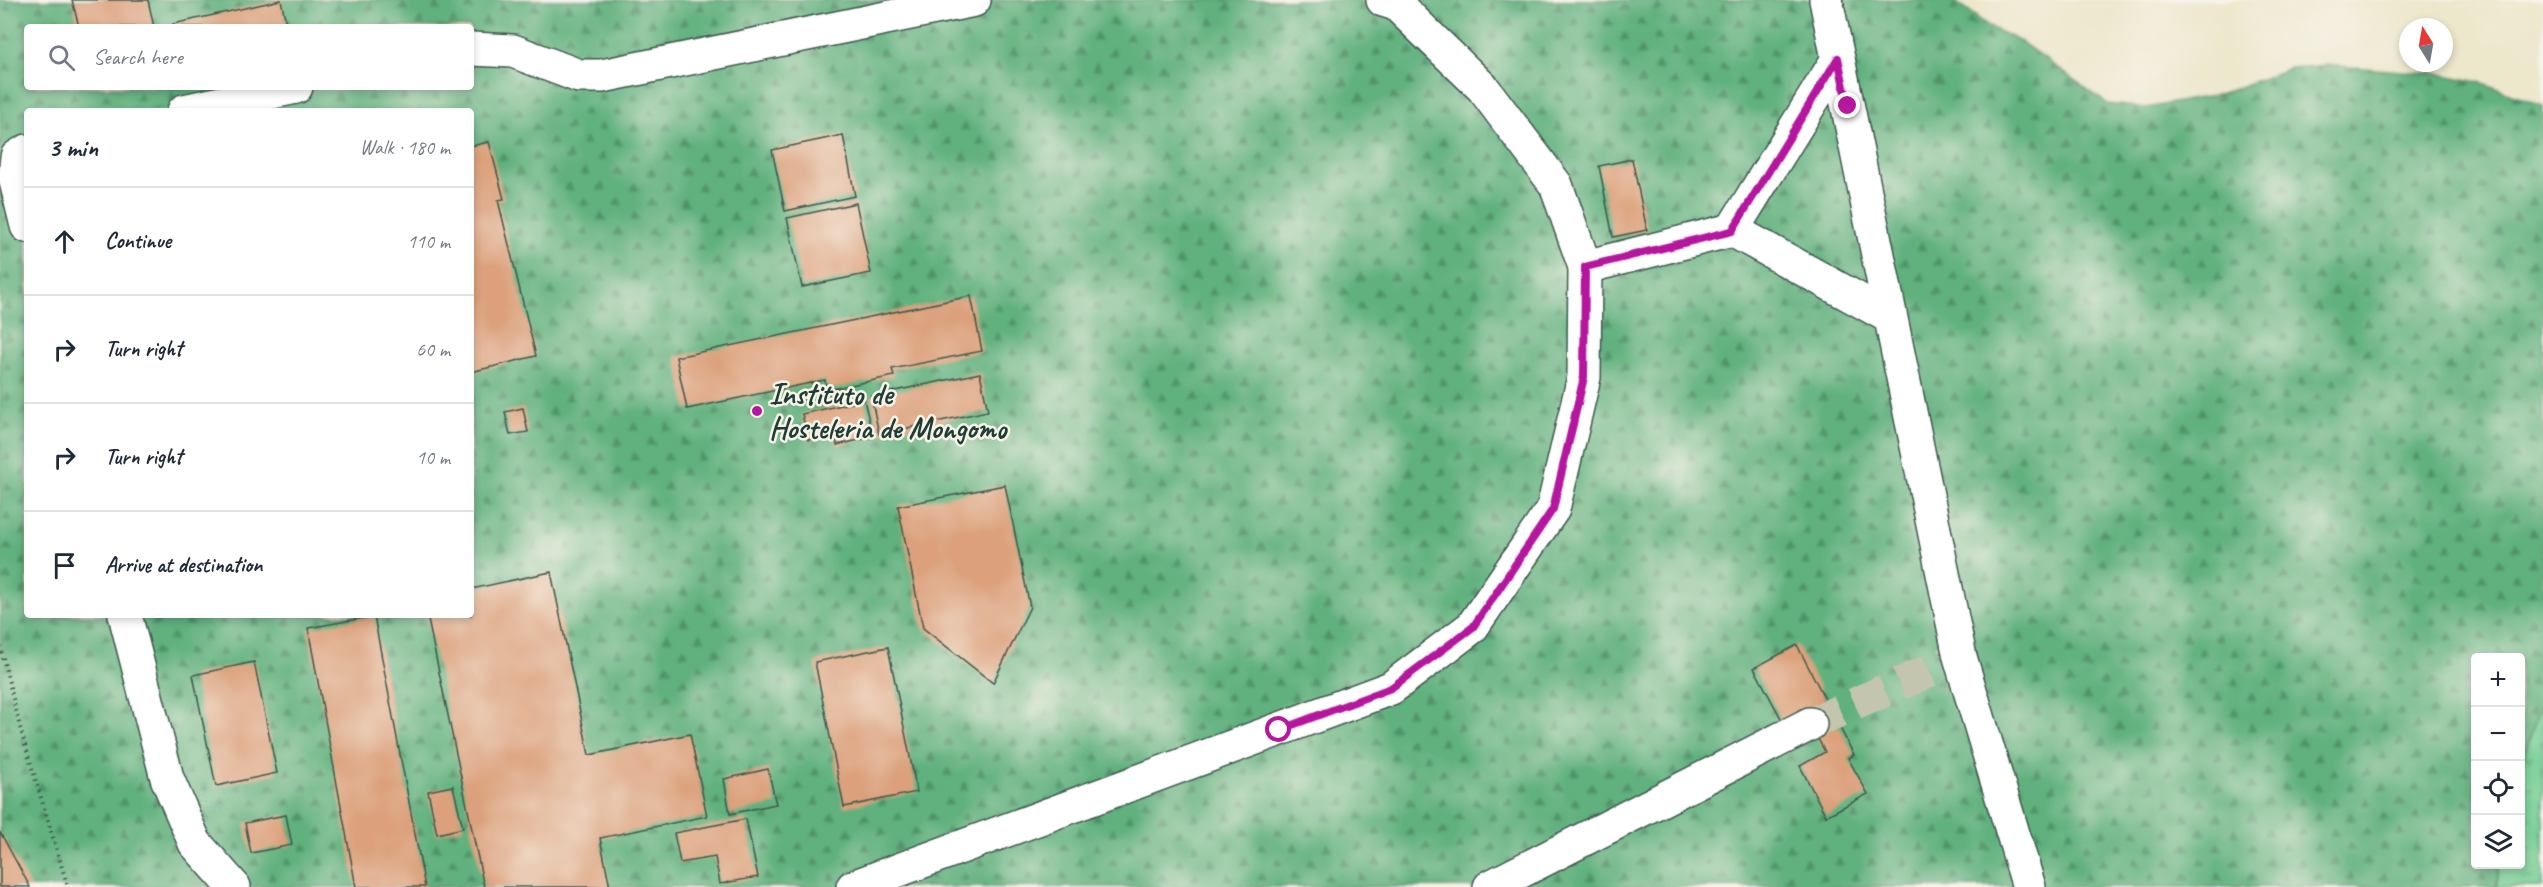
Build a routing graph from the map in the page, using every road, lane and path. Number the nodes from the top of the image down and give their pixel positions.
1 (974, 0) edge
2 (1383, 0) edge
3 (1826, 0) edge
4 (474, 49) edge
5 (1838, 58) junction
6 (282, 90) edge
7 (198, 108) edge
8 (24, 153) edge
9 (24, 214) edge
10 (1732, 231) junction
11 (1585, 267) junction
12 (1890, 317) junction
13 (126, 618) edge
14 (0, 646) edge
15 (1810, 724) tunnel mouth
16 (68, 887) edge
17 (234, 887) edge
18 (853, 887) edge
19 (1490, 887) edge
20 (2029, 887) edge

1 - 4 street
2 - 11 street
3 - 5 street
5 - 10 street
5 - 12 street
6 - 7 street
8 - 9 street
10 - 11 street
10 - 12 street
11 - 18 street
12 - 20 street
13 - 17 street
14 - 16 path
15 - 19 street

